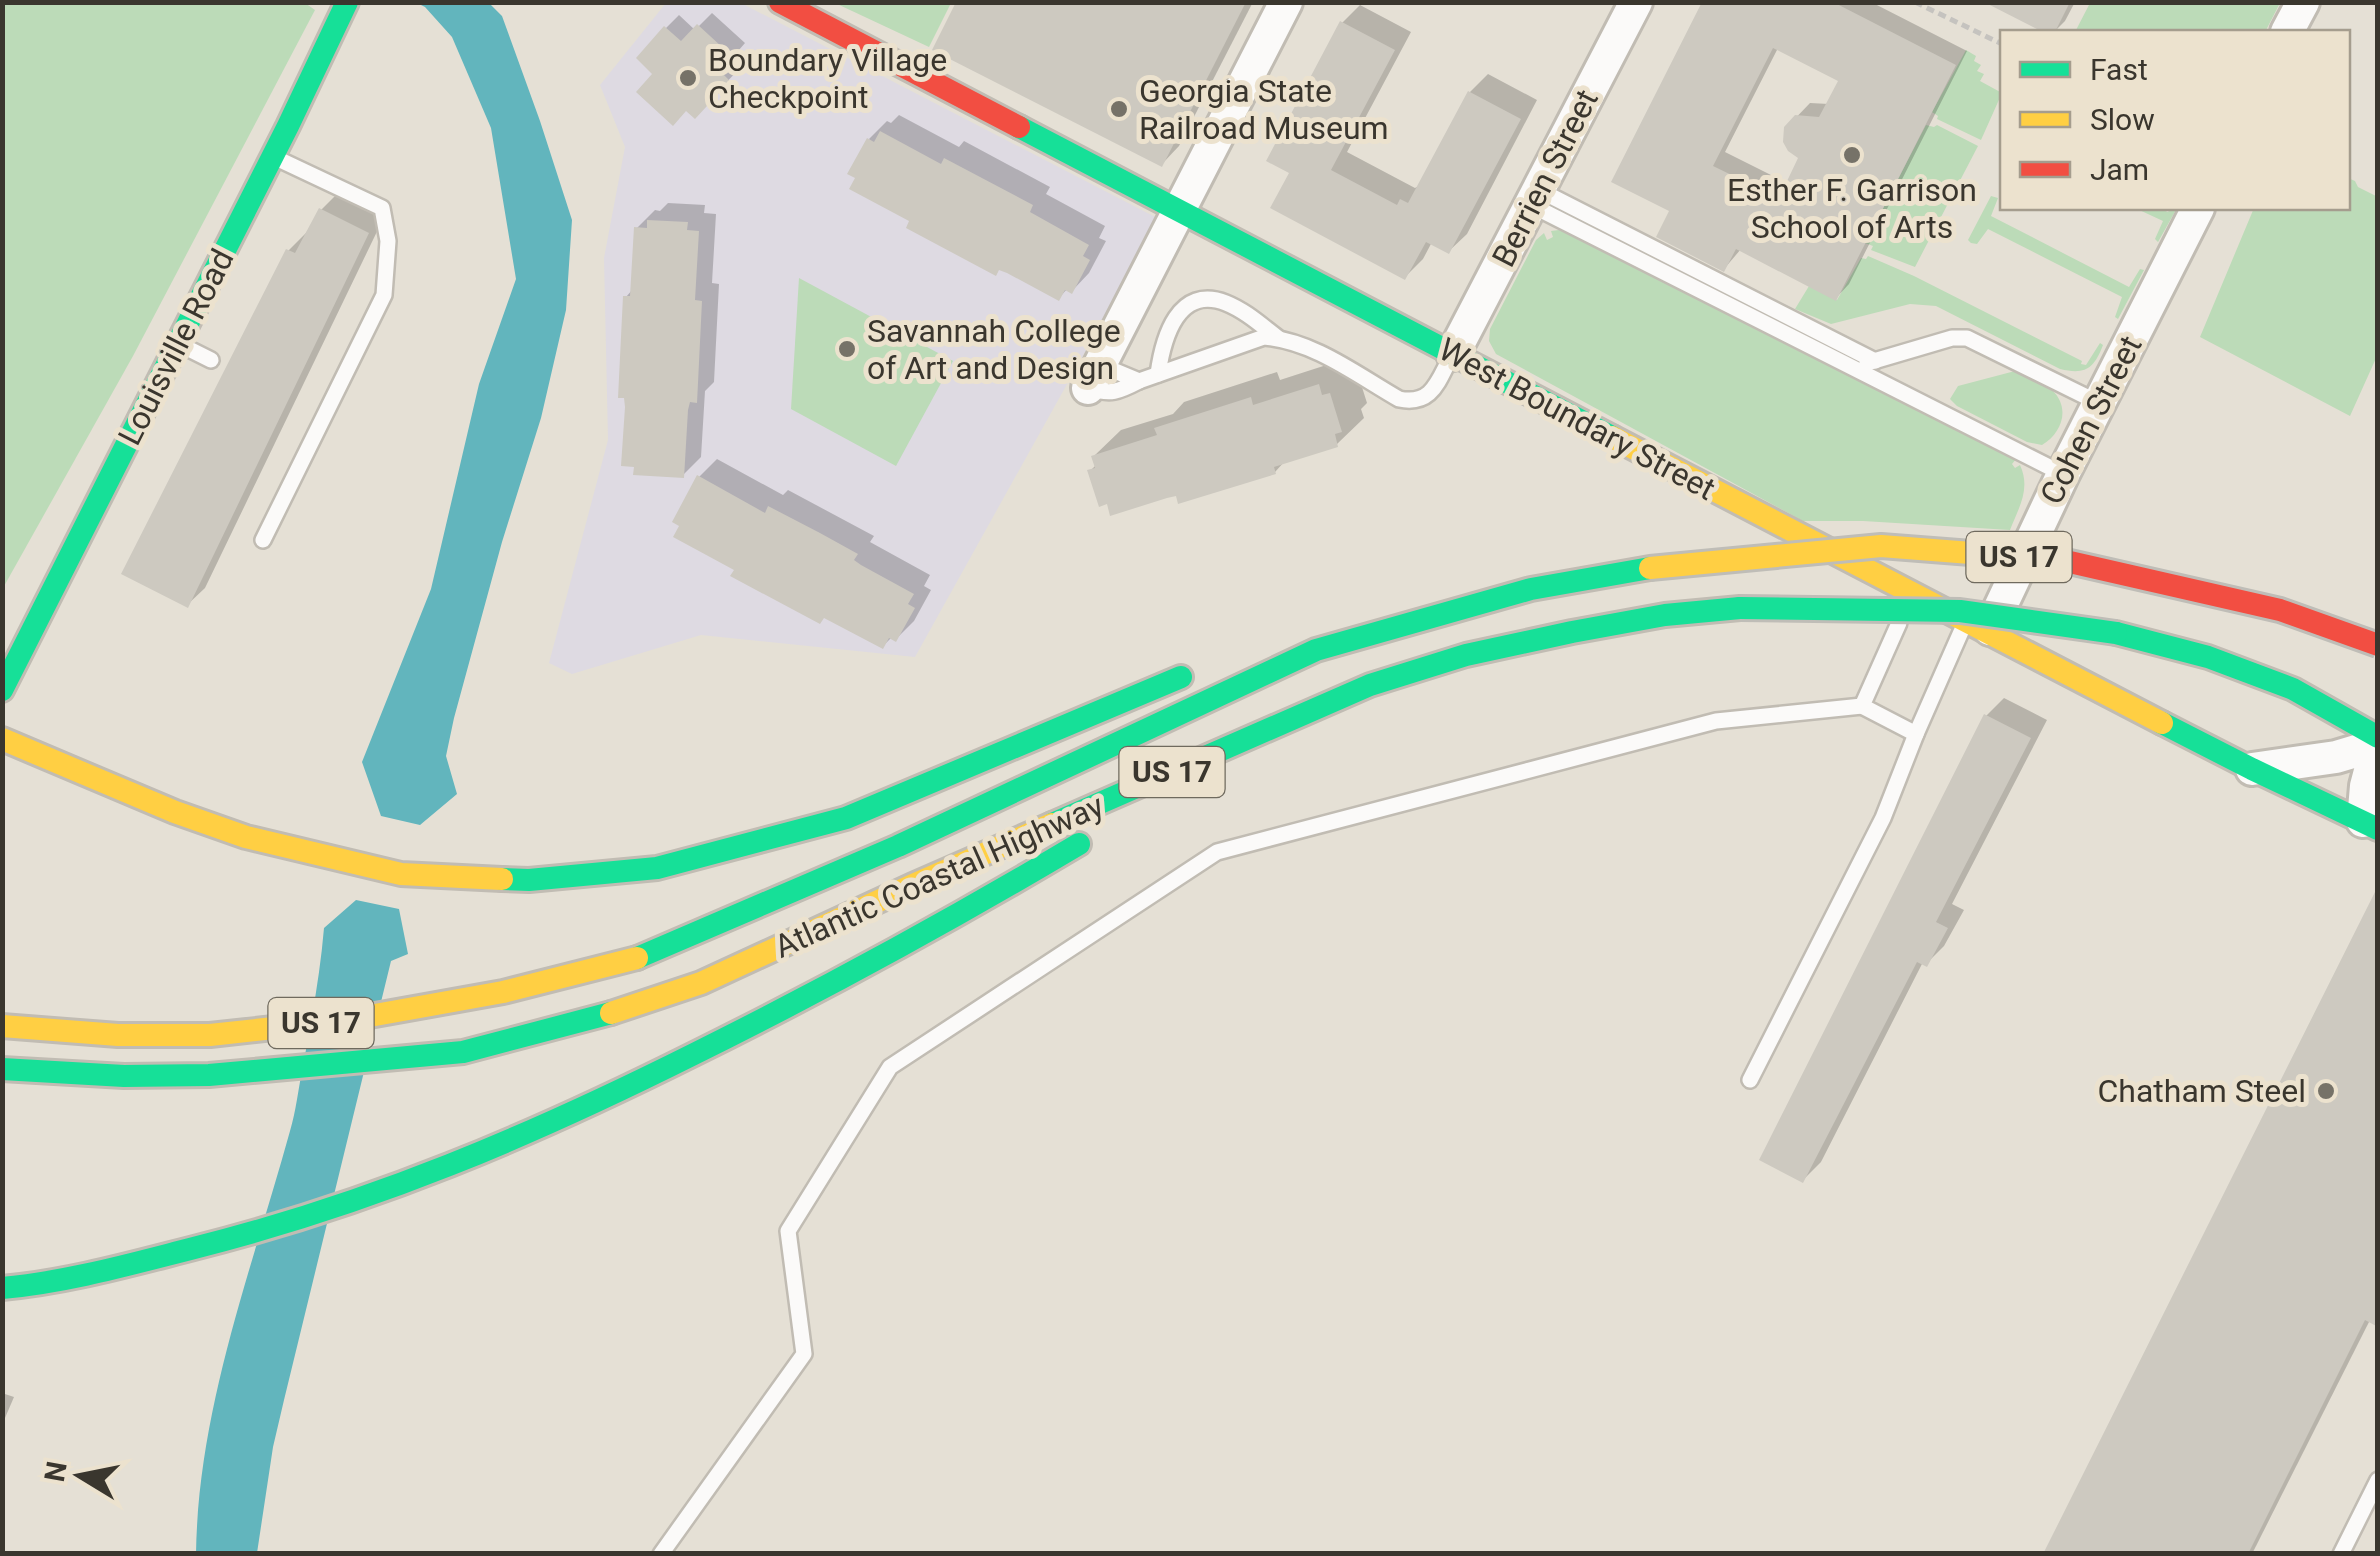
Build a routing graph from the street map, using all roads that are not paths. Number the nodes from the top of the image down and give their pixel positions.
1 (347, 2) edge
2 (780, 2) edge
3 (1286, 2) edge
4 (1636, 2) edge
5 (2302, 2) edge
6 (2288, 30) edge
7 (273, 156) junction
8 (1535, 198) junction
9 (2197, 210) edge
10 (1179, 212) junction
11 (1278, 338) junction
12 (178, 344) junction
13 (1453, 354) junction
14 (211, 360) dead end
15 (1875, 361) junction
16 (1854, 367) junction
17 (1158, 374) junction
18 (1095, 375) junction
19 (1139, 381) junction
20 (2099, 403) junction
21 (2063, 474) junction
22 (263, 540) dead end
23 (1912, 594) junction
24 (1431, 618) junction
25 (1977, 628) junction
26 (1286, 639) dead end
27 (2378, 644) edge
28 (1196, 671) dead end
29 (2, 690) edge
30 (1862, 706) junction
31 (1271, 728) junction
32 (1916, 734) junction
33 (2, 739) edge
34 (2377, 741) edge
35 (2252, 769) junction
36 (1124, 817) dead end
37 (2370, 825) edge
38 (1091, 837) dead end
39 (2, 1026) edge
40 (2, 1069) edge
41 (1750, 1080) dead end
42 (2, 1288) edge
43 (2378, 1480) edge
44 (2343, 1549) edge
45 (661, 1554) edge
46 (2363, 1554) edge

1 - 7 main road, Louisville Road
2 - 10 main road, West Boundary Street
3 - 10 street
4 - 8 street, Berrien Street
5 - 6 street
7 - 12 main road, Louisville Road
7 - 22 lane
8 - 13 street, Berrien Street
8 - 15 lane
8 - 16 lane
9 - 20 street, Cohen Street
10 - 13 main road, West Boundary Street
10 - 18 street
11 - 13 lane
11 - 17 lane
11 - 17 lane
12 - 14 lane
12 - 29 main road, Louisville Road
13 - 23 main road, West Boundary Street
15 - 16 lane
15 - 20 lane
16 - 21 lane
17 - 19 lane
18 - 19 lane
18 - 19 lane
20 - 21 street, Cohen Street
21 - 25 street, Cohen Street
23 - 25 main road, West Boundary Street
23 - 30 lane
24 - 26 main road
24 - 27 main road, Atlantic Coastal Highway / US 17, bridge
24 - 39 main road, Atlantic Coastal Highway / US 17
25 - 32 lane
25 - 35 main road, West Boundary Street
28 - 33 main road
30 - 32 lane
30 - 45 lane
31 - 34 main road, Atlantic Coastal Highway / US 17, bridge
31 - 36 main road
31 - 40 main road, Atlantic Coastal Highway / US 17
32 - 41 lane
34 - 35 street
34 - 37 street
35 - 37 main road, West Boundary Street
38 - 42 main road
43 - 44 lane
44 - 46 lane

